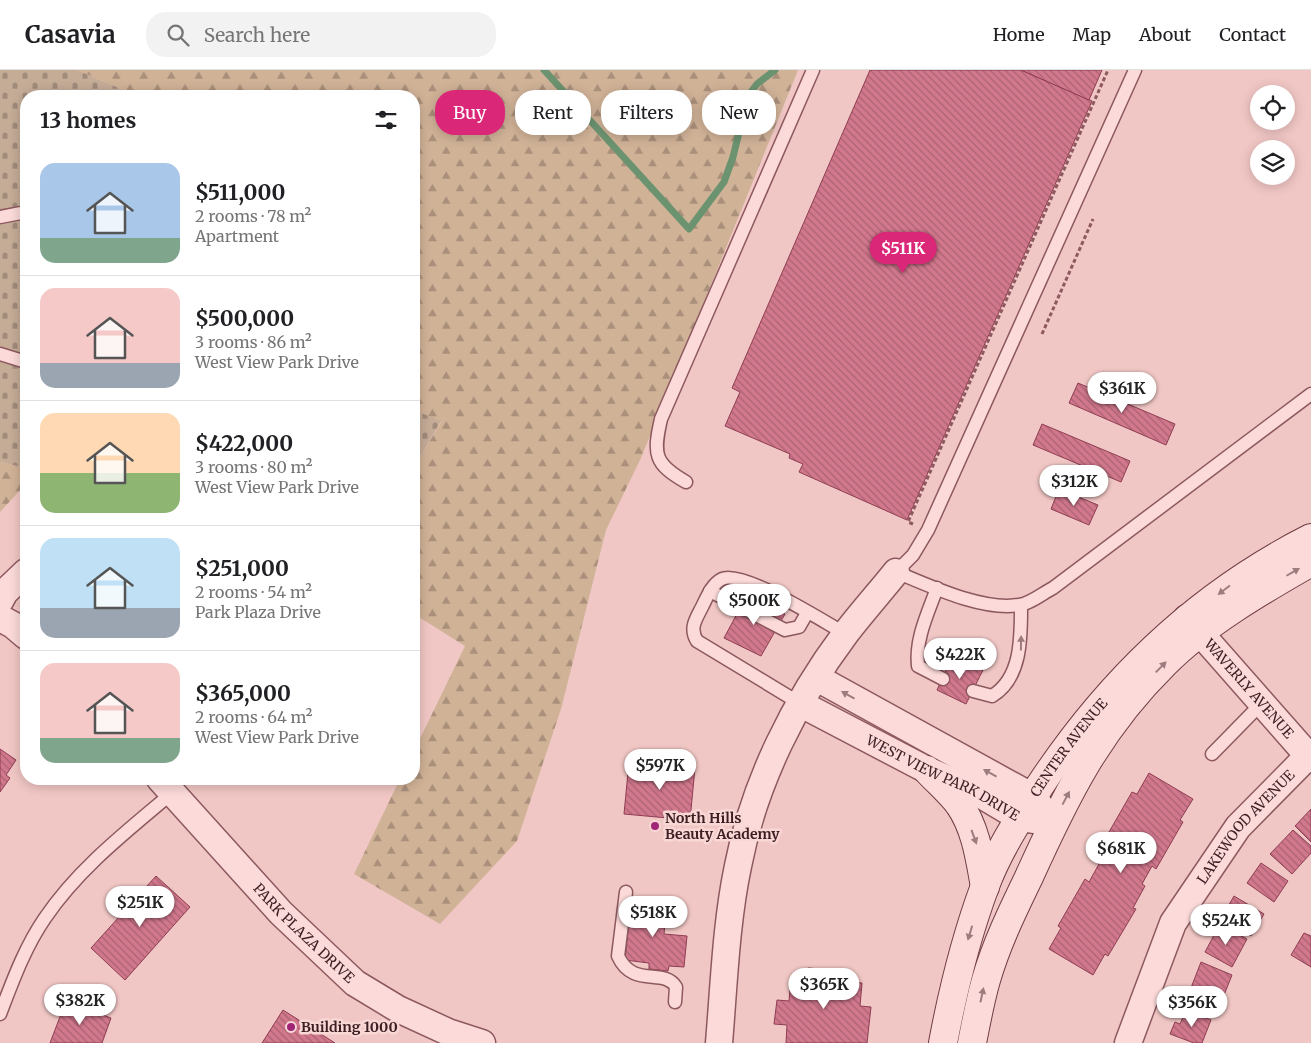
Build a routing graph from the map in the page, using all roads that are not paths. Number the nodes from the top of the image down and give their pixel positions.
1 (814, 70) edge
2 (1135, 70) edge
3 (20, 213) edge
4 (0, 217) edge
5 (0, 354) edge
6 (20, 360) edge
7 (1311, 394) edge
8 (686, 482) dead end
9 (1311, 538) edge
10 (1311, 562) edge
11 (896, 572) junction
12 (20, 578) edge
13 (937, 588) junction
14 (710, 591) junction
15 (0, 602) edge
16 (1021, 605) junction
17 (807, 612) junction
18 (0, 618) edge
19 (1194, 626) junction
20 (20, 631) edge
21 (846, 634) junction
22 (817, 678) junction
23 (943, 679) dead end
24 (973, 691) dead end
25 (802, 704) junction
26 (1261, 704) junction
27 (1212, 754) dead end
28 (1310, 756) edge
29 (926, 770) junction
30 (166, 786) edge
31 (1026, 807) junction
32 (1053, 823) junction
33 (985, 887) junction
34 (626, 892) dead end
35 (675, 1002) dead end
36 (0, 1014) edge
37 (482, 1043) edge
38 (719, 1043) edge
39 (943, 1043) edge
40 (972, 1043) edge
41 (1128, 1043) edge

1 - 8 lane
2 - 11 lane
3 - 4 lane
5 - 6 lane
7 - 16 lane
9 -> 19 street, CENTER AVENUE
19 -> 10 street, CENTER AVENUE
11 - 13 lane
11 - 21 street
12 - 15 street
13 - 16 lane
13 - 23 lane
14 - 17 lane
14 - 17 lane
14 - 25 lane
24 -> 16 lane
17 - 21 lane
18 - 20 street
19 - 26 street, WAVERLY AVENUE
19 - 31 street, CENTER AVENUE
32 -> 19 street, CENTER AVENUE
21 - 22 street
22 - 25 street
31 -> 22 street, WEST VIEW PARK DRIVE
25 - 29 street, WEST VIEW PARK DRIVE
25 - 38 street
26 - 27 lane
26 - 28 street, WAVERLY AVENUE
28 - 41 street, LAKEWOOD AVENUE
29 - 31 street, WEST VIEW PARK DRIVE
29 -> 33 street
30 - 36 lane
30 - 37 street, PARK PLAZA DRIVE
31 - 32 street, WEST VIEW PARK DRIVE
31 - 33 street, CENTER AVENUE
40 -> 32 street, CENTER AVENUE
33 -> 39 street, CENTER AVENUE
34 - 35 lane

